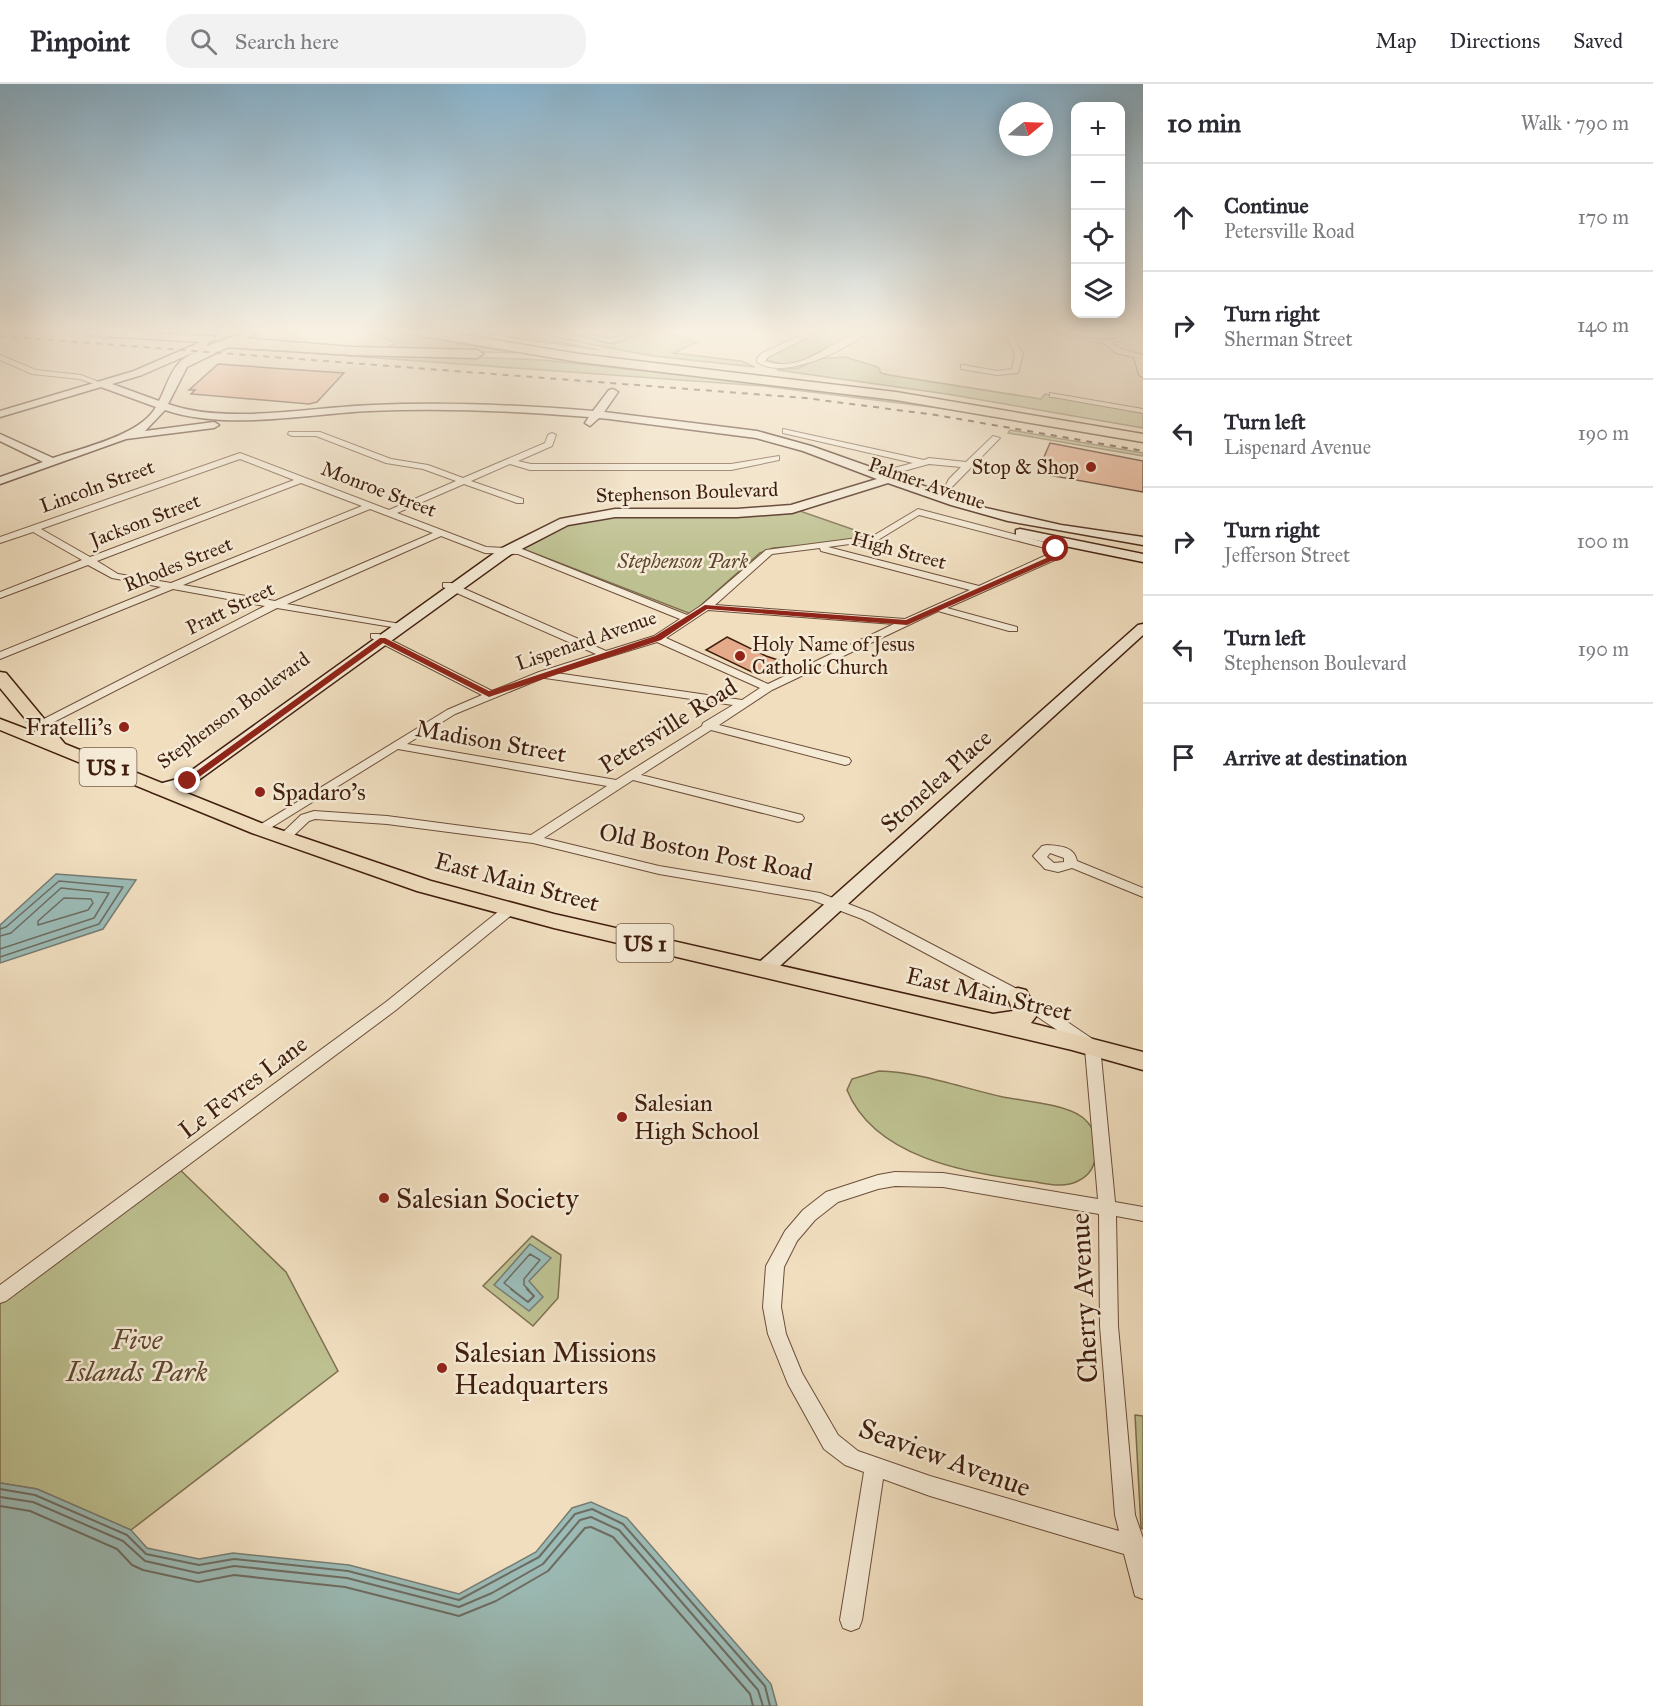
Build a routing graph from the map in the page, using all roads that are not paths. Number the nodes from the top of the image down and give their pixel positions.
1 (21, 408) edge
2 (161, 408) edge
3 (168, 408) edge
4 (378, 408) edge
5 (430, 408) edge
6 (601, 408) edge
7 (965, 408) edge
8 (1002, 408) edge
9 (1124, 408) edge
10 (1143, 411) edge
11 (0, 414) edge
12 (592, 420) junction
13 (786, 431) dead end
14 (1143, 432) edge
15 (292, 434) dead end
16 (552, 435) dead end
17 (127, 436) junction
18 (0, 437) edge
19 (996, 438) dead end
20 (1143, 438) edge
21 (240, 456) joint
22 (776, 458) dead end
23 (510, 461) junction
24 (53, 462) junction
25 (922, 462) junction
26 (966, 465) junction
27 (303, 479) junction
28 (874, 480) junction
29 (0, 481) edge
30 (463, 481) junction
31 (949, 487) dead end
32 (519, 501) dead end
33 (370, 506) junction
34 (984, 511) junction
35 (389, 513) junction
36 (33, 528) junction
37 (441, 533) junction
38 (0, 540) edge
39 (1143, 541) edge
40 (811, 545) junction
41 (1143, 549) edge
42 (500, 552) junction
43 (1059, 552) joint
44 (1143, 558) edge
45 (87, 561) junction
46 (172, 586) junction
47 (452, 586) junction
48 (979, 589) junction
49 (0, 595) edge
50 (275, 605) junction
51 (705, 607) junction
52 (937, 608) junction
53 (689, 619) junction
54 (907, 623) junction
55 (395, 626) junction
56 (1013, 629) dead end
57 (378, 638) junction
58 (658, 638) junction
59 (1139, 638) edge
60 (604, 654) junction
61 (0, 656) edge
62 (543, 674) junction
63 (4, 682) edge
64 (768, 688) junction
65 (489, 694) junction
66 (742, 704) junction
67 (0, 708) edge
68 (0, 724) edge
69 (40, 725) junction
70 (707, 725) junction
71 (57, 745) junction
72 (395, 745) junction
73 (845, 761) dead end
74 (630, 776) junction
75 (615, 784) junction
76 (328, 787) junction
77 (158, 789) junction
78 (339, 815) junction
79 (798, 818) dead end
80 (259, 829) junction
81 (283, 838) junction
82 (533, 839) junction
83 (1071, 863) dead end
84 (1143, 893) edge
85 (837, 903) junction
86 (509, 910) junction
87 (763, 970) junction
88 (1018, 996) junction
89 (987, 1021) junction
90 (1092, 1046) junction
91 (1143, 1061) edge
92 (1107, 1208) junction
93 (1143, 1214) edge
94 (0, 1295) edge
95 (875, 1467) junction
96 (1137, 1548) edge
97 (1143, 1588) edge
98 (851, 1620) dead end

1 - 11 street
2 - 17 street
3 - 4 street, Palmer Avenue
5 - 12 street, Palmer Avenue
6 - 12 street
7 - 20 highway
8 - 14 highway
9 - 10 street
12 - 17 street, Palmer Avenue
12 - 28 street, Palmer Avenue
12 - 28 street, Palmer Avenue
13 - 25 street
15 - 30 street
16 - 23 street
17 - 24 street
18 - 24 street
19 - 26 street
21 - 27 street, Monroe Street
21 - 36 street, Lincoln Street
22 - 23 street
23 - 30 street
24 - 29 street
25 - 26 street, Stephenson Boulevard
25 - 28 street, Stephenson Boulevard
26 - 31 street
27 - 33 street, Monroe Street
27 - 45 street, Jackson Street
28 - 34 street, Palmer Avenue
28 - 42 street, Stephenson Boulevard
28 - 44 street, Palmer Avenue
30 - 32 street
30 - 35 street
33 - 35 street, Monroe Street
33 - 46 street, Rhodes Street
34 - 39 street, Palmer Avenue
34 - 41 street, Palmer Avenue
35 - 37 street, Monroe Street
36 - 38 street, Lincoln Street
36 - 45 street
37 - 42 street, Monroe Street
37 - 50 street, Pratt Street
40 - 43 street, Lispenard Avenue
40 - 48 street, High Street
40 - 51 street, Lispenard Avenue
42 - 47 street, Stephenson Boulevard
42 - 53 street, Monroe Street
43 - 48 street, Petersville Road
45 - 46 street
45 - 49 street, Jackson Street
46 - 50 street
46 - 61 street, Rhodes Street
47 - 55 street, Stephenson Boulevard
47 - 60 street
48 - 52 street, Petersville Road
50 - 55 street
50 - 69 street, Pratt Street
51 - 53 street, Lispenard Avenue
51 - 54 street
52 - 54 street, Petersville Road
52 - 56 street
53 - 58 street, Lispenard Avenue
54 - 64 street, Petersville Road
55 - 57 street, Stephenson Boulevard
57 - 65 street
57 - 77 street, Stephenson Boulevard
58 - 60 street, Lispenard Avenue
58 - 64 street
59 - 85 street, Stonelea Place
60 - 62 street, Lispenard Avenue
62 - 65 street, Lispenard Avenue
62 - 66 street
63 - 67 main road
63 - 69 main road, US 1
64 - 66 street, Petersville Road
65 - 72 street, Lispenard Avenue
66 - 70 street, Petersville Road
68 - 71 main road, East Main Street / US 1
69 - 71 main road, US 1
70 - 73 street
70 - 74 street, Petersville Road
71 - 77 main road, East Main Street / US 1
72 - 75 street, Madison Street
72 - 76 street, Lispenard Avenue
74 - 75 street, Petersville Road
74 - 79 street
75 - 82 street, Petersville Road
76 - 78 street
76 - 80 street, Lispenard Avenue
77 - 80 main road, East Main Street / US 1
78 - 81 street, Old Boston Post Road
78 - 82 street, Old Boston Post Road
80 - 81 main road, East Main Street / US 1
81 - 86 main road, East Main Street / US 1
82 - 85 street, Old Boston Post Road
83 - 84 street
85 - 87 street, Stonelea Place
85 - 88 street, Old Boston Post Road
86 - 87 main road, East Main Street / US 1
86 - 94 street, Le Fevres Lane
87 - 89 main road, East Main Street / US 1
88 - 89 main road
88 - 90 street, Old Boston Post Road
89 - 90 main road, East Main Street / US 1
90 - 91 main road, East Main Street / US 1
90 - 92 street, Cherry Avenue
92 - 93 street, Seaview Avenue
92 - 95 street, Seaview Avenue
92 - 96 street, Cherry Avenue
95 - 96 street, Seaview Avenue
95 - 98 street
96 - 97 street, Cherry Avenue

